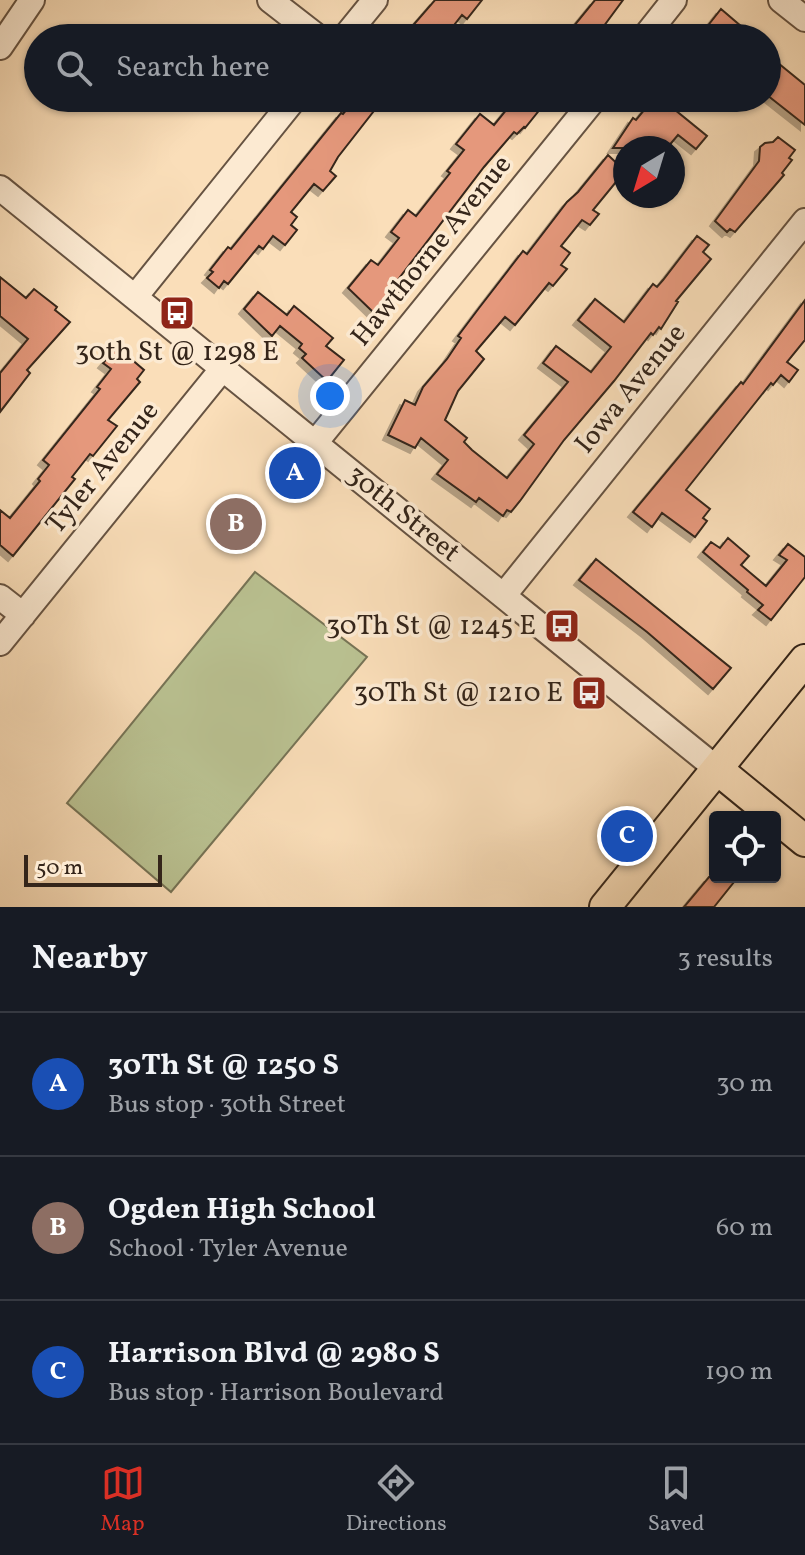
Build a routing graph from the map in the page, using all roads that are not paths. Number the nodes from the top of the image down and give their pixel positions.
1 (32, 0) edge
2 (270, 0) edge
3 (375, 0) edge
4 (674, 0) edge
5 (781, 0) edge
6 (805, 19) edge
7 (301, 24) edge
8 (355, 24) edge
9 (655, 24) edge
10 (0, 47) edge
11 (284, 112) edge
12 (584, 112) edge
13 (0, 188) edge
14 (805, 221) edge
15 (135, 297) junction
16 (223, 368) junction
17 (315, 443) junction
18 (504, 595) junction
19 (0, 597) edge
20 (23, 615) junction
21 (0, 643) edge
22 (805, 660) edge
23 (717, 769) junction
24 (805, 841) edge
25 (605, 907) edge

1 - 10 street
2 - 7 street
3 - 8 street
4 - 9 street
5 - 6 street
11 - 15 street
12 - 17 street, Hawthorne Avenue
13 - 15 street, 30th Street
14 - 18 street, Iowa Avenue
15 - 16 street, 30th Street
16 - 17 street, 30th Street
16 - 20 street, Tyler Avenue
17 - 18 street, 30th Street
18 - 23 street, 30th Street
19 - 20 street
20 - 21 street, Tyler Avenue
22 - 23 main road
23 - 24 main road, 30th Street
23 - 25 main road

